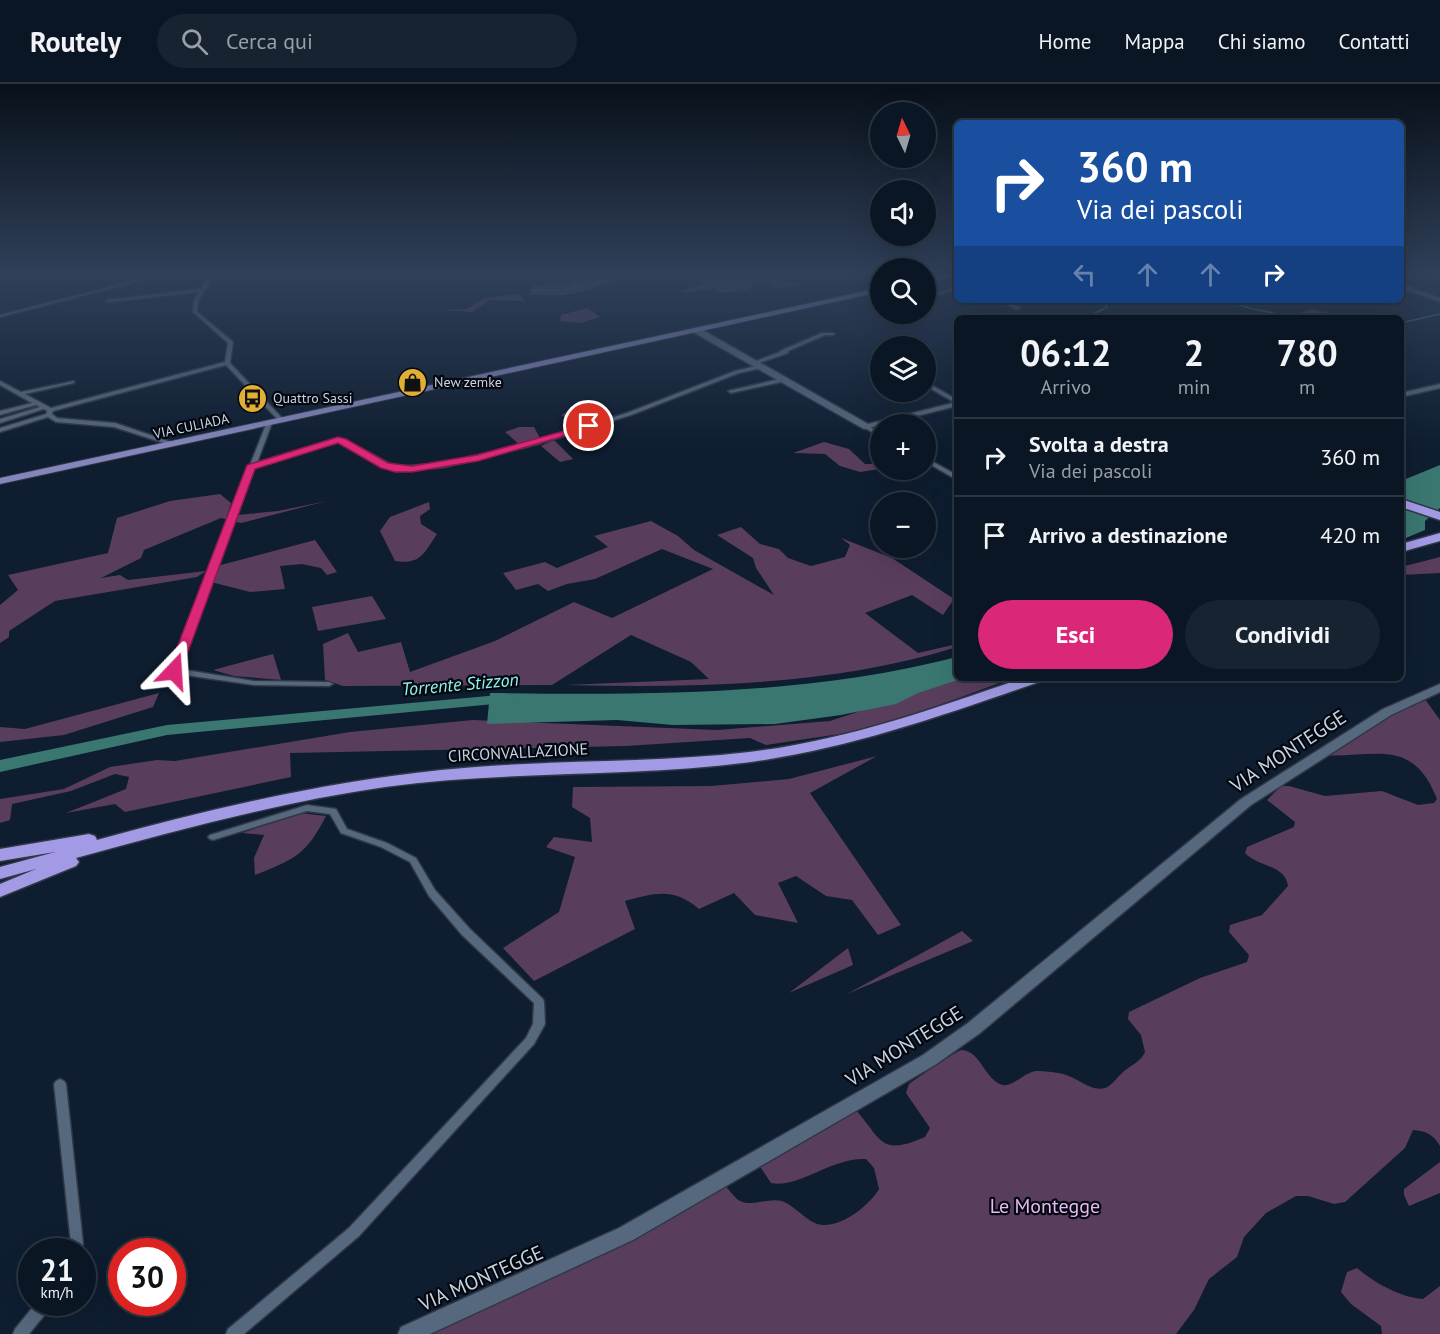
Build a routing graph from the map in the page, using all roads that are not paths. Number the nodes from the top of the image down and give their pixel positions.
1 (217, 331) edge
2 (690, 331) edge
3 (698, 331) edge
4 (833, 334) dead end
5 (782, 352) junction
6 (795, 352) dead end
7 (227, 363) junction
8 (757, 365) junction
9 (784, 380) junction
10 (72, 382) dead end
11 (0, 383) edge
12 (1440, 384) edge
13 (936, 390) edge
14 (730, 391) dead end
15 (1404, 392) edge
16 (20, 394) junction
17 (954, 400) edge
18 (954, 402) edge
19 (37, 403) junction
20 (48, 411) junction
21 (0, 413) edge
22 (281, 420) junction
23 (0, 421) edge
24 (268, 423) junction
25 (863, 425) junction
26 (870, 429) edge
27 (0, 430) edge
28 (172, 444) junction
29 (936, 466) edge
30 (250, 467) junction
31 (954, 476) edge
32 (0, 481) edge
33 (1404, 504) edge
34 (1437, 516) edge
35 (1440, 537) edge
36 (1440, 546) edge
37 (1404, 550) edge
38 (1404, 551) edge
39 (174, 671) junction
40 (1028, 681) edge
41 (329, 684) dead end
42 (1440, 688) edge
43 (182, 693) dead end
44 (145, 833) junction
45 (213, 837) dead end
46 (0, 855) edge
47 (0, 873) edge
48 (0, 891) edge
49 (60, 1084) dead end
50 (75, 1238) edge
51 (34, 1316) edge
52 (20, 1334) edge
53 (232, 1334) edge
54 (408, 1334) edge

1 - 7 street
2 - 22 main road, VIA CULIADA
3 - 8 street
4 - 5 street
5 - 6 street
5 - 8 street
7 - 20 street
7 - 22 street
8 - 9 street
8 - 30 street
9 - 14 street
9 - 25 street
10 - 16 street
11 - 16 street
12 - 15 street
13 - 17 street
16 - 19 street
18 - 25 street
19 - 20 street
19 - 21 street
20 - 23 street
20 - 27 street
20 - 28 street
22 - 24 main road, VIA CULIADA
24 - 28 main road, VIA CULIADA
24 - 30 street
25 - 26 street
28 - 32 main road, VIA CULIADA
29 - 31 street
30 - 39 street
33 - 34 highway
35 - 37 highway
36 - 38 highway
39 - 41 street
39 - 43 street
40 - 44 highway, CIRCONVALLAZIONE
42 - 54 street, VIA MONTEGGE
44 - 46 highway
44 - 47 highway, CIRCONVALLAZIONE
44 - 48 highway
45 - 53 street
49 - 50 street
51 - 52 street

